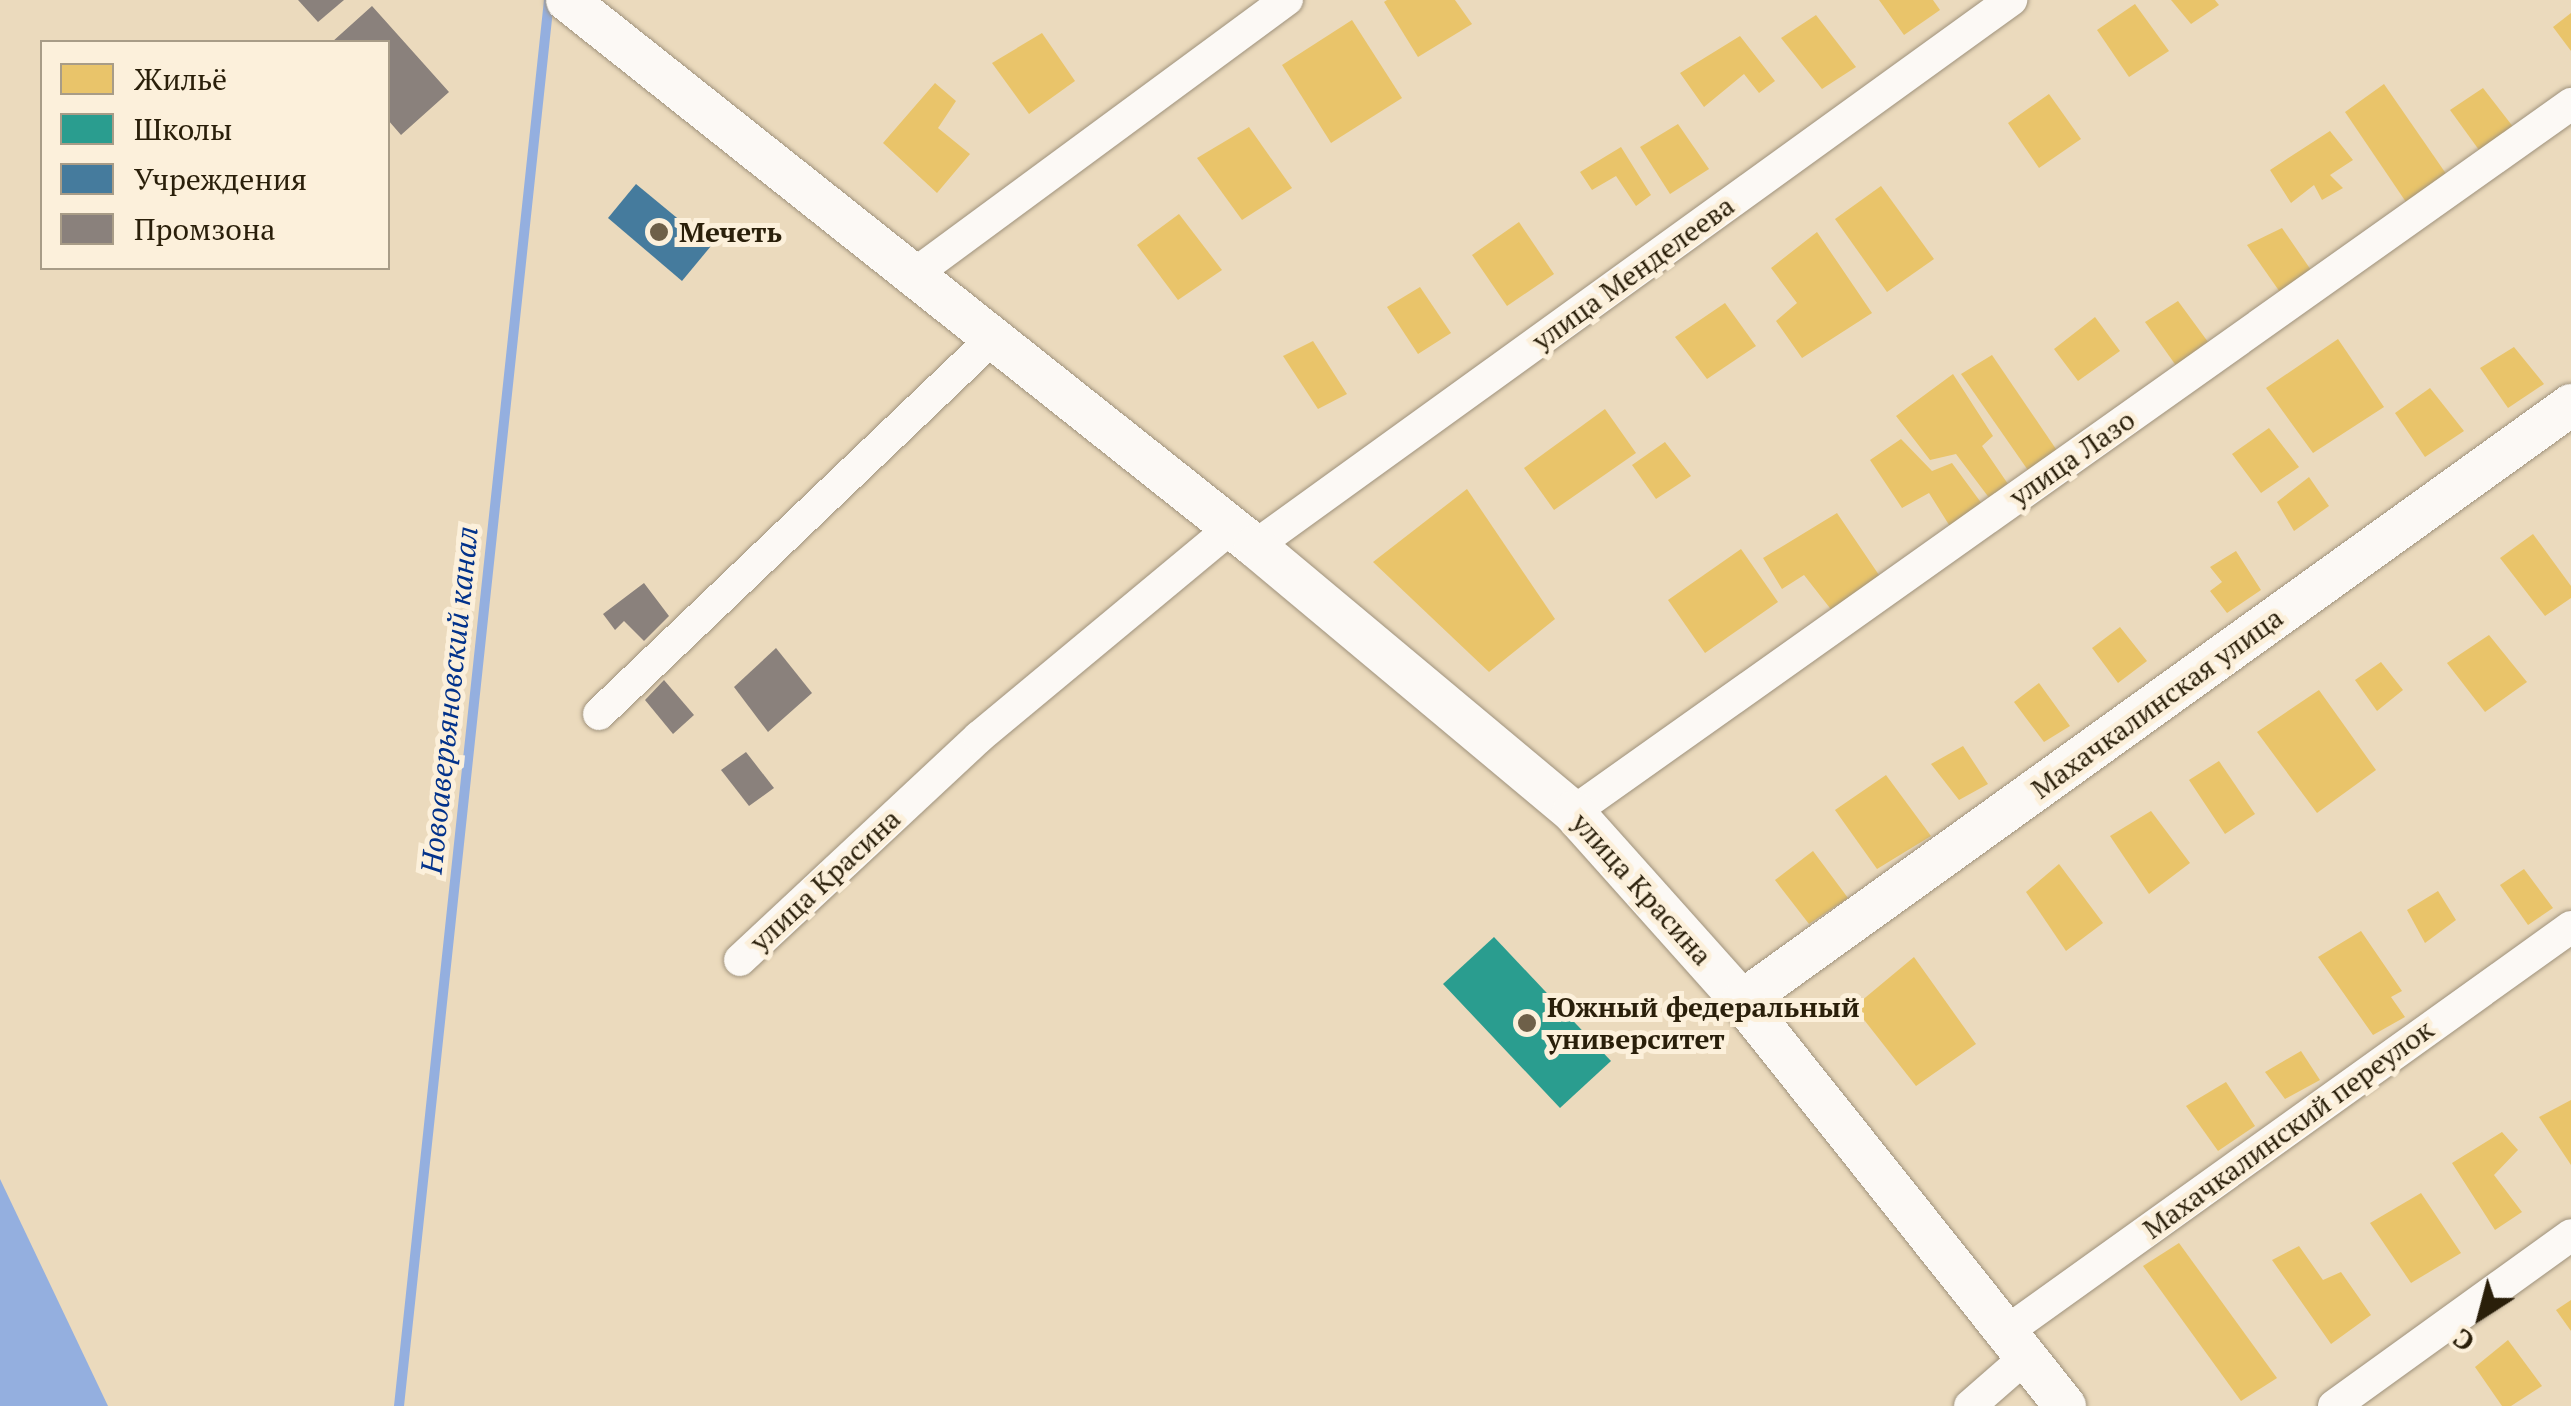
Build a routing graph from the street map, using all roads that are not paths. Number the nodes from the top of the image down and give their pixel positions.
1 (567, 0) edge
2 (1287, 0) edge
3 (2012, 0) edge
4 (2571, 104) edge
5 (912, 276) junction
6 (992, 339) junction
7 (2571, 405) edge
8 (1243, 537) junction
9 (599, 714) dead end
10 (1574, 812) junction
11 (2571, 927) edge
12 (740, 960) dead end
13 (1742, 1001) junction
14 (2571, 1235) edge
15 (2016, 1344) junction
16 (1970, 1406) edge
17 (2065, 1406) edge
18 (2334, 1406) edge

1 - 5 street, улица Красина
2 - 5 street
3 - 8 street, улица Менделеева
4 - 10 street, улица Лазо
5 - 6 street, улица Красина
6 - 8 street, улица Красина
6 - 9 street
7 - 13 street, Махачкалинская улица
8 - 10 street, улица Красина
8 - 12 street, улица Красина
10 - 13 street, улица Красина
11 - 15 street, Махачкалинский переулок
13 - 15 street, улица Красина
14 - 18 street
15 - 16 street, Махачкалинский переулок
15 - 17 street, улица Красина

